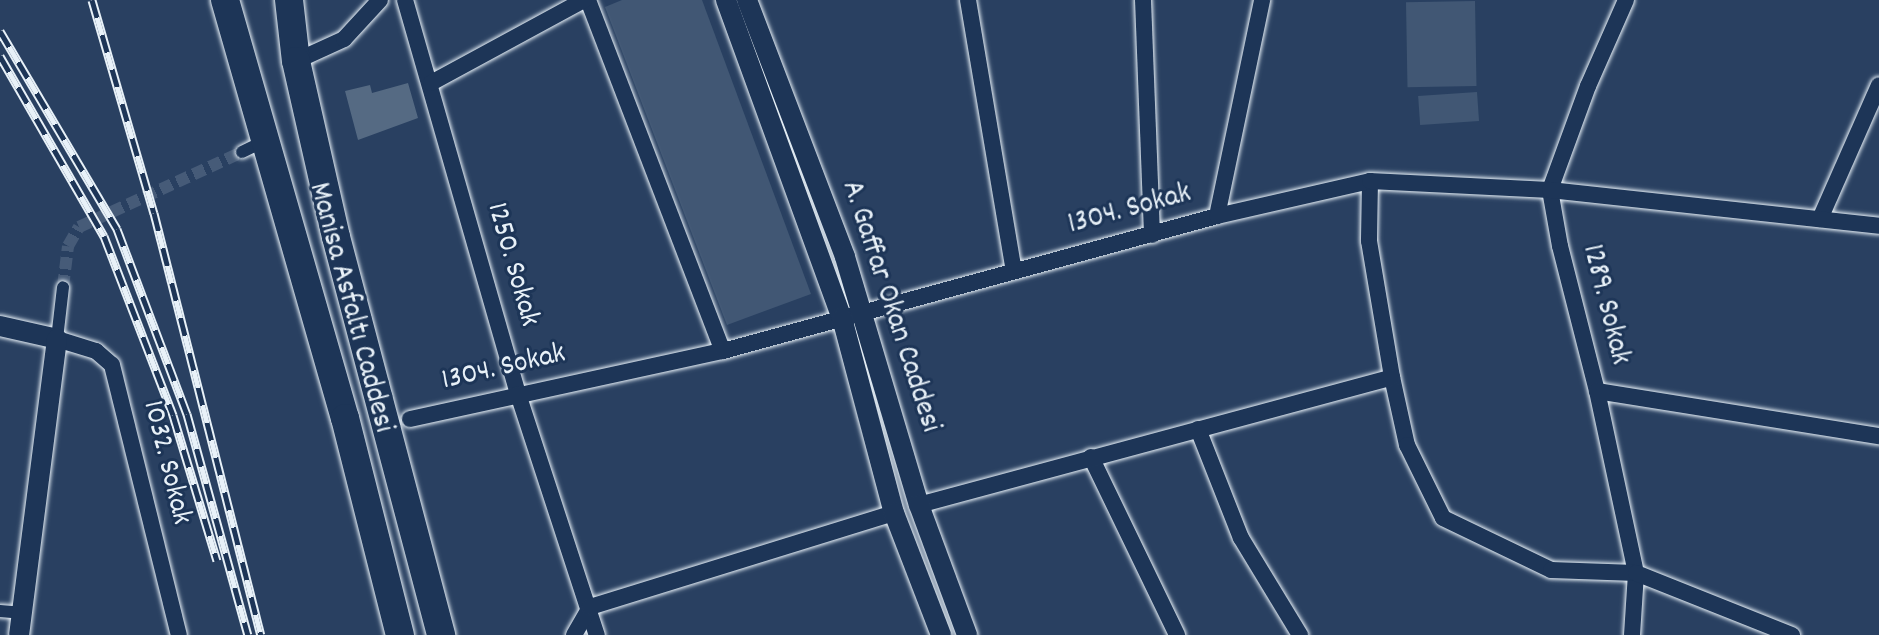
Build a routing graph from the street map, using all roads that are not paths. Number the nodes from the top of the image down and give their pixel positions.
1 (225, 0) edge
2 (289, 0) edge
3 (380, 0) edge
4 (405, 0) edge
5 (586, 0) edge
6 (726, 0) edge
7 (747, 0) edge
8 (968, 0) edge
9 (1143, 0) edge
10 (1262, 0) edge
11 (1626, 0) edge
12 (296, 61) junction
13 (431, 83) junction
14 (1879, 85) edge
15 (1370, 181) junction
16 (1550, 190) junction
17 (1217, 216) junction
18 (1820, 219) junction
19 (1879, 226) edge
20 (1152, 235) junction
21 (1014, 271) junction
22 (63, 287) tunnel mouth
23 (864, 312) junction
24 (842, 318) junction
25 (0, 326) edge
26 (57, 339) junction
27 (723, 351) junction
28 (1392, 377) junction
29 (1597, 391) junction
30 (518, 394) junction
31 (410, 419) dead end
32 (1198, 429) junction
33 (1879, 436) edge
34 (1091, 457) junction
35 (919, 505) junction
36 (894, 513) junction
37 (1636, 573) junction
38 (590, 607) junction
39 (0, 611) edge
40 (21, 613) junction
41 (19, 635) edge
42 (179, 635) edge
43 (400, 635) edge
44 (441, 635) edge
45 (574, 635) edge
46 (597, 635) edge
47 (941, 635) edge
48 (967, 635) edge
49 (1177, 635) edge
50 (1300, 635) edge
51 (1632, 635) edge
52 (1792, 635) edge

1 - 43 highway, Manisa Asfaltı Caddesi
2 - 12 highway, Manisa Asfaltı Caddesi
3 - 12 street
4 - 13 street, 1250. Sokak
5 - 13 street
5 - 27 street
6 - 24 street, A. Gaffar Okan Caddesi
7 - 23 street, A. Gaffar Okan Caddesi
8 - 21 street
9 - 20 street
10 - 17 street
11 - 16 street
12 - 44 highway, Manisa Asfaltı Caddesi
13 - 30 street, 1250. Sokak
14 - 18 street
15 - 16 street, 1304. Sokak
15 - 17 street, 1304. Sokak
15 - 28 street
16 - 18 street, 1304. Sokak
16 - 29 street, 1289. Sokak
17 - 20 street, 1304. Sokak
18 - 19 street, 1304. Sokak
20 - 21 street, 1304. Sokak
21 - 23 street, 1304. Sokak
22 - 26 street
23 - 24 street, 1304. Sokak
23 - 35 street, A. Gaffar Okan Caddesi
24 - 27 street, 1304. Sokak
24 - 36 street, A. Gaffar Okan Caddesi
25 - 26 street
26 - 40 street
26 - 42 street, 1032. Sokak
27 - 30 street, 1304. Sokak
28 - 32 street
28 - 37 street
29 - 33 street
29 - 37 street, 1289. Sokak
30 - 31 street, 1304. Sokak
30 - 38 street, 1250. Sokak
32 - 34 street
32 - 50 street
34 - 35 street
34 - 49 street
35 - 48 street, A. Gaffar Okan Caddesi
36 - 38 street
36 - 47 street, A. Gaffar Okan Caddesi
37 - 51 street, 1289. Sokak
37 - 52 street
38 - 45 street
38 - 46 street, 1250. Sokak
39 - 40 street
40 - 41 street

